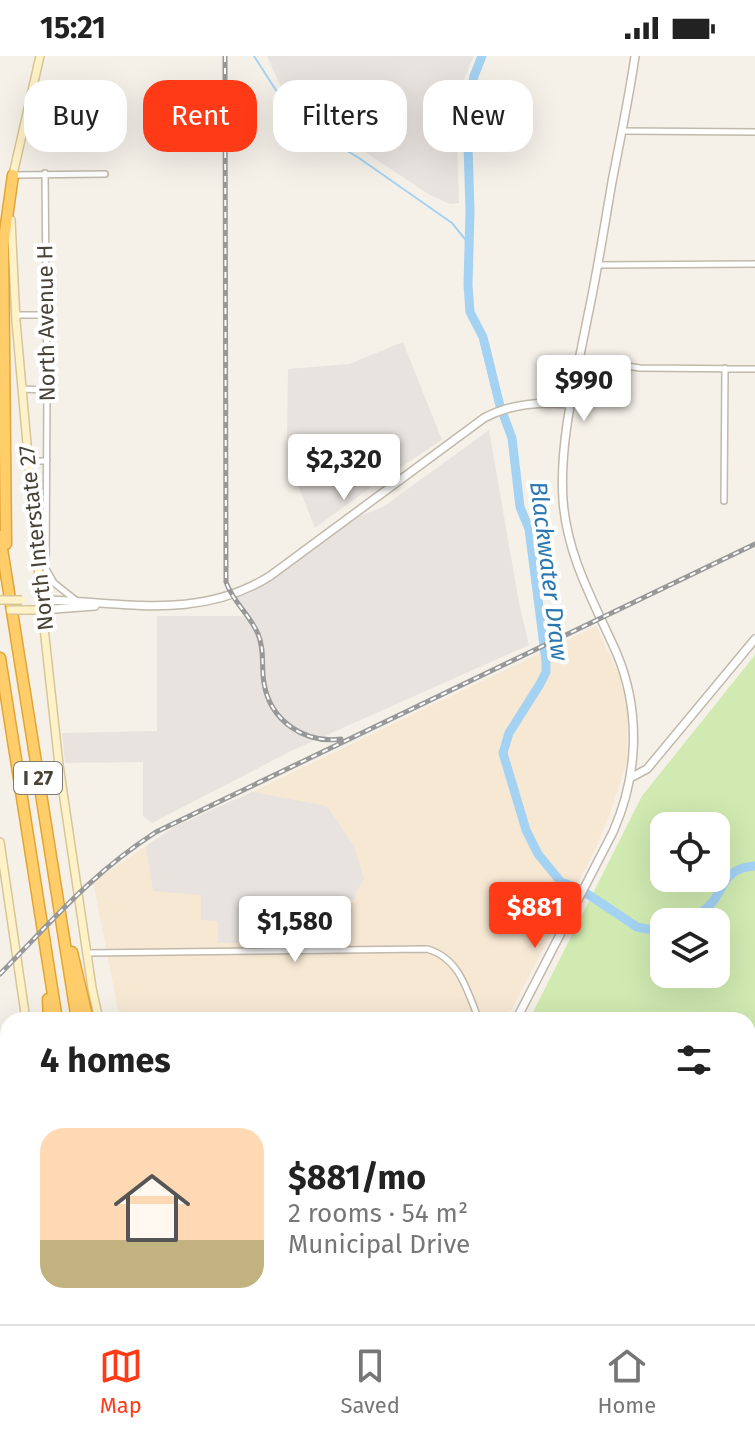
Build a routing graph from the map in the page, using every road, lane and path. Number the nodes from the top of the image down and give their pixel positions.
1 (40, 56) edge
2 (635, 56) edge
3 (622, 131) junction
4 (755, 132) edge
5 (45, 173) junction
6 (105, 174) dead end
7 (13, 175) junction
8 (755, 264) edge
9 (598, 265) junction
10 (16, 315) junction
11 (46, 315) junction
12 (579, 359) junction
13 (725, 368) junction
14 (755, 369) edge
15 (22, 389) junction
16 (47, 390) junction
17 (572, 404) junction
18 (29, 461) junction
19 (47, 461) junction
20 (724, 501) dead end
21 (0, 536) edge
22 (8, 590) junction
23 (0, 600) edge
24 (41, 600) junction
25 (79, 602) junction
26 (105, 605) junction
27 (0, 610) edge
28 (42, 610) junction
29 (755, 639) edge
30 (0, 658) edge
31 (630, 778) junction
32 (0, 842) edge
33 (52, 866) junction
34 (87, 953) junction
35 (48, 969) junction
36 (25, 1012) edge
37 (49, 1012) edge
38 (56, 1012) edge
39 (76, 1012) edge
40 (86, 1012) edge
41 (98, 1012) edge
42 (475, 1012) edge
43 (520, 1012) edge

1 - 7 main road, North Interstate 27
2 - 3 street
3 - 4 street
3 - 9 street
5 - 6 street
5 - 7 street
5 - 11 street, North Avenue H
7 - 10 main road, North Interstate 27
7 - 22 highway
8 - 9 street
9 - 12 street
10 - 11 street
10 - 15 main road, North Interstate 27
11 - 16 street, North Avenue H
12 - 13 street
12 - 17 street
13 - 14 street
13 - 20 street
15 - 16 street
15 - 18 main road, North Interstate 27
16 - 19 street, North Avenue H
17 - 26 street
17 - 31 street
18 - 19 street
18 - 24 main road, North Interstate 27
19 - 25 street, North Avenue H
21 - 22 highway, I 27
22 - 33 highway, I 27
23 - 24 main road, bridge
24 - 25 street
24 - 28 main road, North Interstate 27
25 - 26 street
26 - 28 street
27 - 28 main road, bridge
28 - 34 main road, North Interstate 27
29 - 31 street
30 - 35 highway, I 27
31 - 43 street
32 - 36 main road
33 - 39 highway, I 27
33 - 40 highway
34 - 41 main road, North Interstate 27
34 - 42 street
35 - 37 highway
35 - 38 highway, I 27

